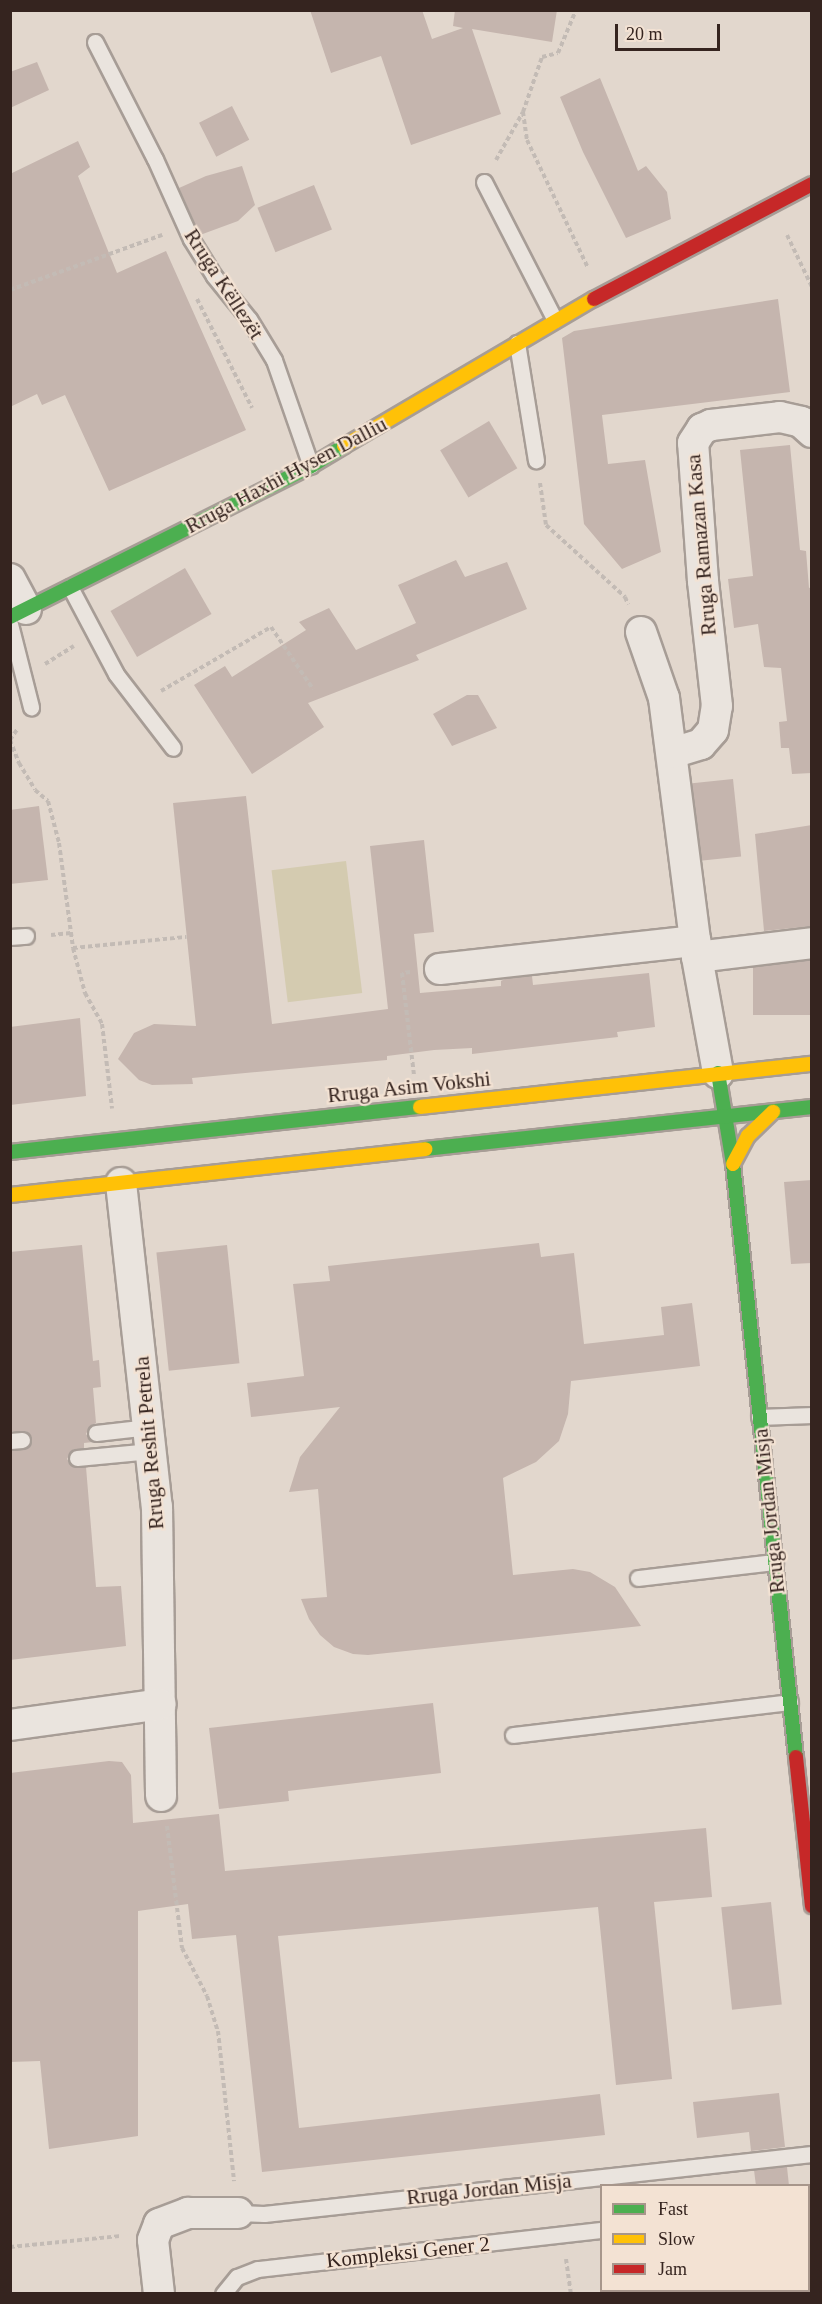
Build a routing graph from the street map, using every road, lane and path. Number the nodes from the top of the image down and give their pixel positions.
1 (576, 10) edge
2 (95, 42) dead end
3 (523, 112) junction
4 (484, 182) joint
5 (812, 184) edge
6 (772, 205) junction
7 (166, 233) dead end
8 (812, 287) edge
9 (10, 290) edge
10 (195, 295) dead end
11 (601, 296) junction
12 (555, 320) junction
13 (516, 343) junction
14 (252, 408) dead end
15 (812, 432) edge
16 (536, 460) joint
17 (311, 466) junction
18 (10, 579) edge
19 (70, 587) junction
20 (16, 616) edge
21 (641, 632) joint
22 (95, 634) junction
23 (23, 676) junction
24 (313, 689) dead end
25 (140, 703) junction
26 (31, 707) dead end
27 (10, 740) edge
28 (173, 748) dead end
29 (672, 753) junction
30 (26, 936) dead end
31 (186, 937) dead end
32 (10, 938) edge
33 (812, 943) edge
34 (73, 948) junction
35 (696, 949) junction
36 (440, 969) joint
37 (812, 1064) edge
38 (413, 1065) dead end
39 (718, 1073) junction
40 (812, 1107) edge
41 (773, 1112) junction
42 (114, 1116) dead end
43 (726, 1117) junction
44 (10, 1152) edge
45 (732, 1164) junction
46 (121, 1183) junction
47 (10, 1195) edge
48 (812, 1415) edge
49 (759, 1417) junction
50 (96, 1433) dead end
51 (150, 1439) junction
52 (77, 1458) dead end
53 (775, 1562) junction
54 (638, 1578) dead end
55 (790, 1702) junction
56 (161, 1704) junction
57 (10, 1725) edge
58 (513, 1736) dead end
59 (161, 1796) joint
60 (812, 1906) edge
61 (812, 2154) edge
62 (238, 2213) junction
63 (600, 2230) edge
64 (154, 2232) junction
65 (563, 2235) junction
66 (10, 2247) edge
67 (159, 2294) edge
68 (223, 2294) edge
69 (571, 2294) edge

1 - 3 path
2 - 17 lane, Rruga Këllezët
3 - 4 path
3 - 11 path
4 - 12 lane
5 - 6 street, Rruga Haxhi Hysen Dalliu
6 - 8 path
6 - 11 street, Rruga Haxhi Hysen Dalliu
7 - 9 path
10 - 14 path
11 - 12 street, Rruga Haxhi Hysen Dalliu
12 - 13 street, Rruga Haxhi Hysen Dalliu
13 - 16 lane
13 - 17 street, Rruga Haxhi Hysen Dalliu
15 - 29 street, Rruga Ramazan Kasa
16 - 21 path
17 - 19 street, Rruga Haxhi Hysen Dalliu
18 - 20 street
19 - 20 street, Rruga Haxhi Hysen Dalliu
19 - 22 lane
20 - 23 lane
21 - 29 street
22 - 23 path
22 - 25 lane
23 - 26 lane
24 - 25 path
25 - 28 lane
27 - 34 path
29 - 35 street
30 - 32 lane
31 - 34 path
33 - 35 street
34 - 42 path
35 - 36 street
35 - 39 street
36 - 38 path
37 - 39 street, Rruga Asim Vokshi
39 - 43 street, Rruga Jordan Misja
39 - 44 street, Rruga Asim Vokshi
40 - 41 street
41 - 43 street
41 - 45 street
43 - 45 street, Rruga Jordan Misja
43 - 46 street
45 - 49 street, Rruga Jordan Misja
46 - 47 street
46 - 51 street, Rruga Reshit Petrela
48 - 49 lane
49 - 53 street, Rruga Jordan Misja
50 - 51 lane
51 - 52 lane
51 - 56 street, Rruga Reshit Petrela
53 - 54 lane
53 - 55 street, Rruga Jordan Misja
55 - 58 lane
55 - 60 street, Rruga Jordan Misja
56 - 57 street
56 - 59 street, Rruga Reshit Petrela
59 - 62 path
61 - 62 lane, Rruga Jordan Misja
62 - 64 street
63 - 65 lane, Kompleksi Gener 2
64 - 66 path
64 - 67 street
65 - 68 lane, Kompleksi Gener 2
65 - 69 path

